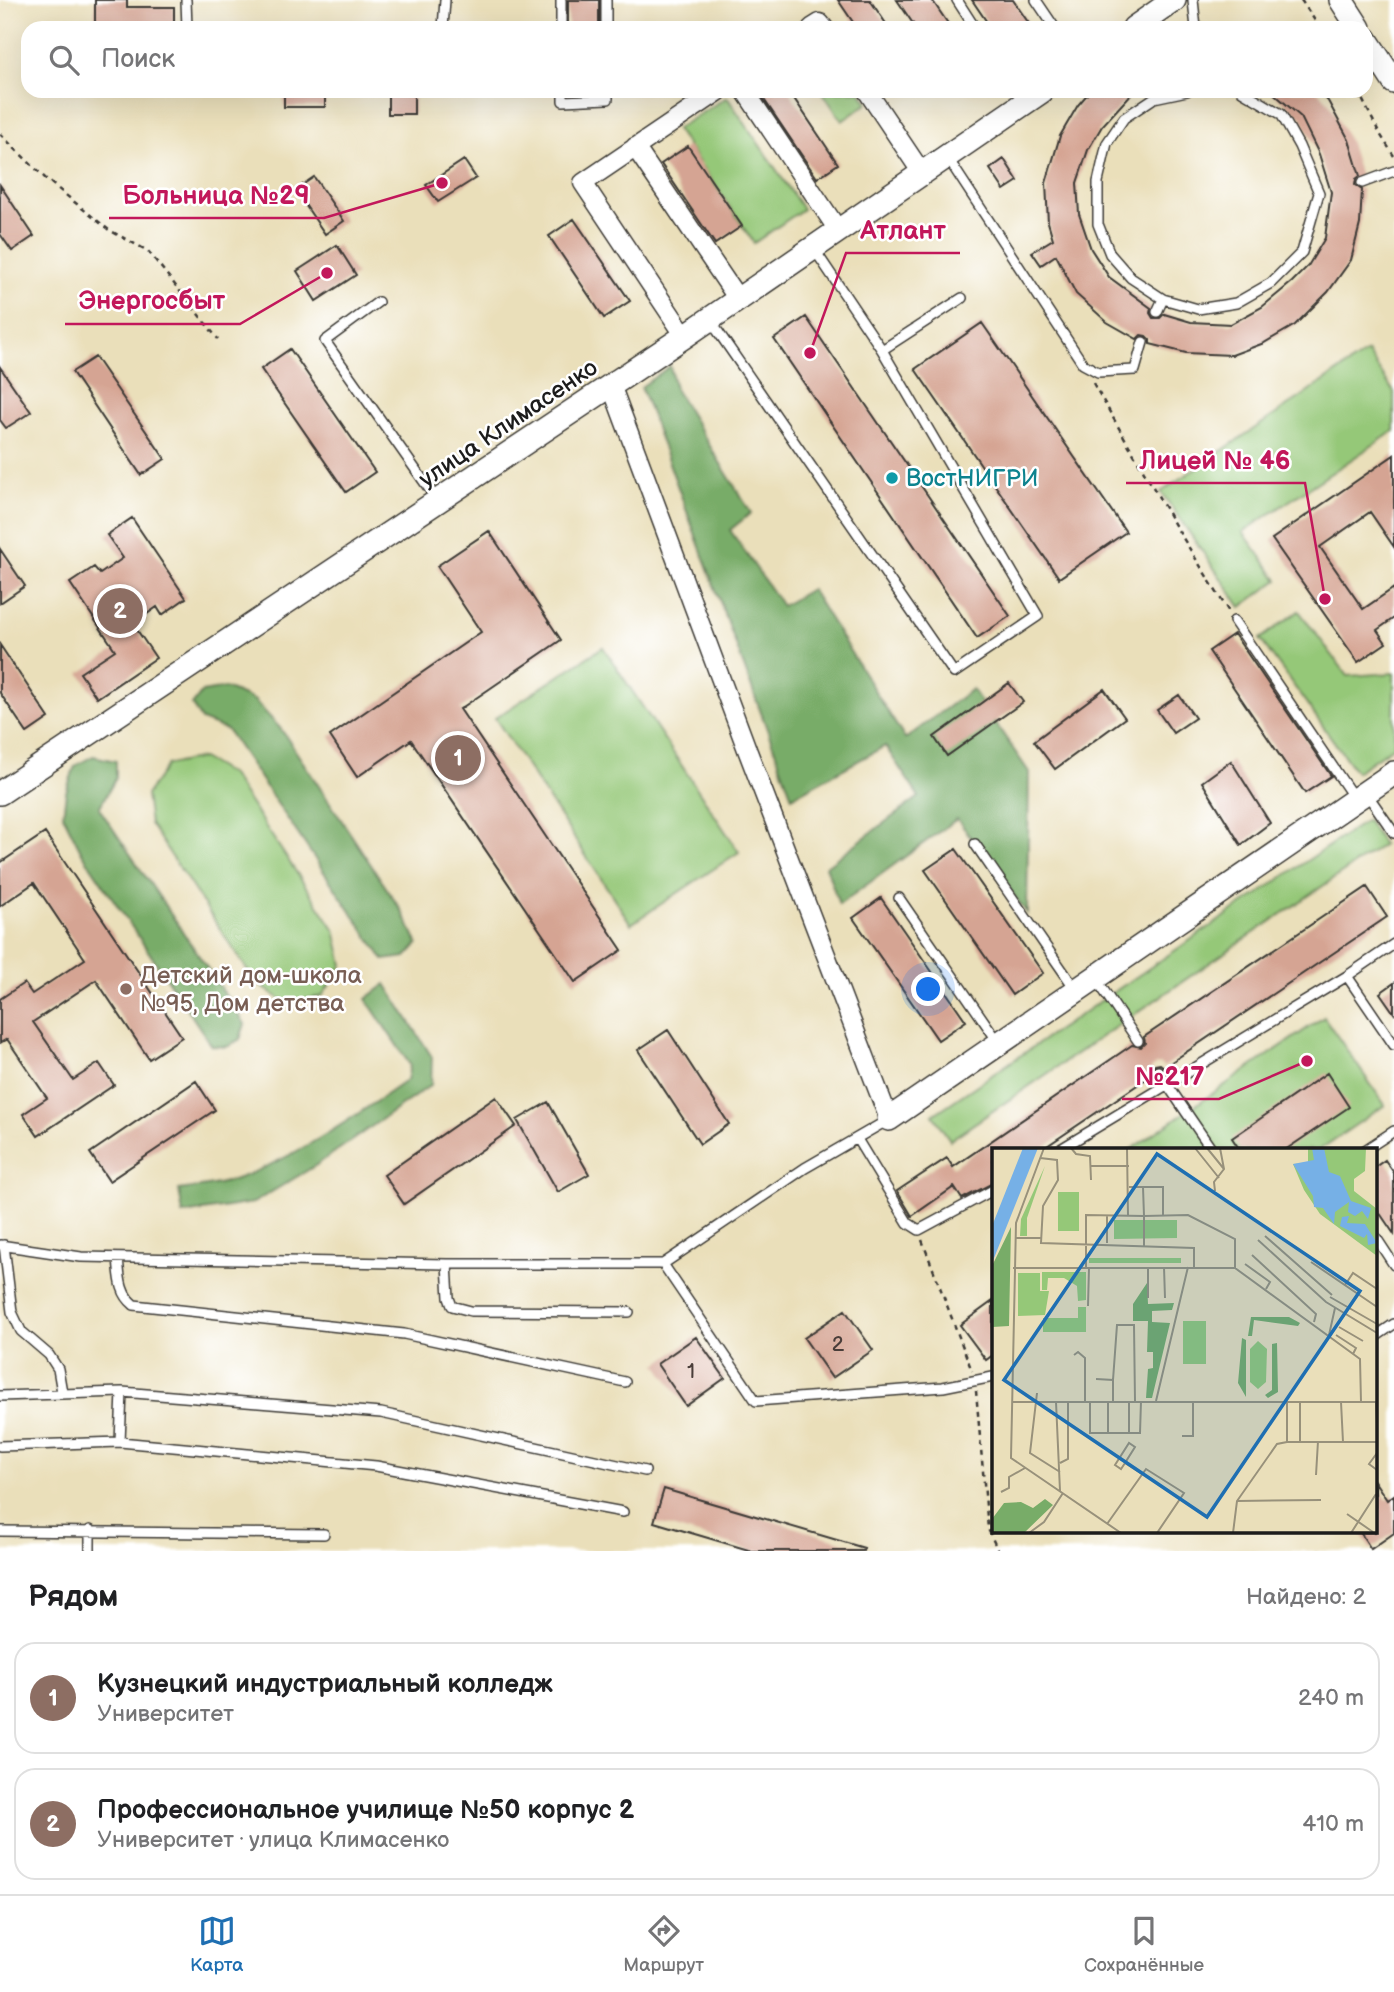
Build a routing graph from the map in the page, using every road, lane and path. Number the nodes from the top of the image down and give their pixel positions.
1 (186, 0) edge
2 (445, 0) edge
3 (561, 0) edge
4 (606, 0) edge
5 (957, 0) edge
6 (1036, 0) edge
7 (1174, 0) edge
8 (1193, 0) edge
9 (1301, 0) edge
10 (1341, 0) edge
11 (187, 21) edge
12 (444, 21) edge
13 (561, 21) edge
14 (606, 21) edge
15 (970, 21) edge
16 (1050, 21) edge
17 (1144, 21) edge
18 (1195, 21) edge
19 (1315, 21) edge
20 (1354, 21) edge
21 (1373, 49) edge
22 (1394, 82) edge
23 (563, 98) edge
24 (608, 98) edge
25 (708, 98) edge
26 (750, 98) edge
27 (872, 98) edge
28 (1024, 98) edge
29 (1154, 98) edge
30 (1253, 98) edge
31 (1362, 98) edge
32 (0, 134) edge
33 (635, 147) junction
34 (946, 156) junction
35 (1394, 156) edge
36 (1394, 171) edge
37 (922, 173) junction
38 (1362, 183) dead end
39 (1331, 192) dead end
40 (1319, 193) junction
41 (838, 230) junction
42 (813, 248) junction
43 (962, 298) dead end
44 (738, 299) junction
45 (1163, 299) junction
46 (379, 302) dead end
47 (1157, 312) dead end
48 (709, 319) junction
49 (685, 335) junction
50 (218, 339) dead end
51 (1143, 342) dead end
52 (882, 350) junction
53 (1083, 364) junction
54 (611, 385) junction
55 (438, 502) junction
56 (1234, 621) joint
57 (1394, 773) edge
58 (0, 793) edge
59 (1360, 796) junction
60 (1394, 833) edge
61 (975, 844) dead end
62 (899, 898) dead end
63 (1394, 944) edge
64 (1347, 976) junction
65 (1086, 985) junction
66 (1138, 1041) dead end
67 (999, 1043) junction
68 (1394, 1045) edge
69 (1158, 1071) dead end
70 (1167, 1084) junction
71 (889, 1119) junction
72 (1394, 1131) edge
73 (857, 1139) junction
74 (1062, 1148) edge
75 (1211, 1148) edge
76 (1368, 1148) edge
77 (992, 1192) edge
78 (1376, 1238) edge
79 (2, 1245) edge
80 (118, 1258) junction
81 (447, 1264) junction
82 (663, 1264) junction
83 (1394, 1265) edge
84 (629, 1312) dead end
85 (1394, 1324) edge
86 (1376, 1336) edge
87 (992, 1377) edge
88 (625, 1382) dead end
89 (62, 1392) junction
90 (122, 1392) junction
91 (0, 1396) edge
92 (120, 1442) junction
93 (0, 1446) edge
94 (645, 1471) dead end
95 (623, 1512) dead end
96 (90, 1530) junction
97 (0, 1531) edge
98 (324, 1534) dead end
99 (90, 1551) edge

1 - 11 lane
2 - 12 lane
3 - 13 lane
4 - 14 lane
5 - 15 lane
6 - 16 lane
7 - 17 street
8 - 18 lane
9 - 19 path
10 - 20 street
21 - 22 street
23 - 24 lane
25 - 33 street
26 - 41 street
27 - 37 street
28 - 34 street, улица Климасенко
29 - 45 lane
30 - 40 lane
31 - 35 path
32 - 50 path
33 - 44 street
33 - 49 street
34 - 37 street, улица Климасенко
34 - 53 lane
36 - 38 lane
37 - 41 street, улица Климасенко
39 - 40 lane
40 - 45 lane
41 - 42 street, улица Климасенко
42 - 44 street, улица Климасенко
42 - 52 lane
43 - 52 lane
44 - 48 street, улица Климасенко
45 - 47 lane
46 - 55 lane
48 - 49 street, улица Климасенко
48 - 52 lane
49 - 54 street, улица Климасенко
51 - 53 lane
53 - 56 path
54 - 55 street, улица Климасенко
54 - 71 street
55 - 58 street, улица Климасенко
56 - 59 lane
57 - 59 street
59 - 60 lane
59 - 65 street
61 - 65 lane
62 - 67 lane
63 - 64 lane
64 - 68 lane
64 - 70 lane
65 - 66 lane
65 - 67 street
67 - 71 street
69 - 70 lane
70 - 74 lane
70 - 75 lane
71 - 73 lane
72 - 76 lane
73 - 77 lane
73 - 82 lane
78 - 83 lane
79 - 80 lane
79 - 89 lane
80 - 81 lane
80 - 88 lane
81 - 82 lane
81 - 84 lane
82 - 87 lane
85 - 86 lane
89 - 90 lane
89 - 91 lane
90 - 92 lane
90 - 94 lane
92 - 93 lane
92 - 95 lane
96 - 97 lane
96 - 98 lane
96 - 99 lane

